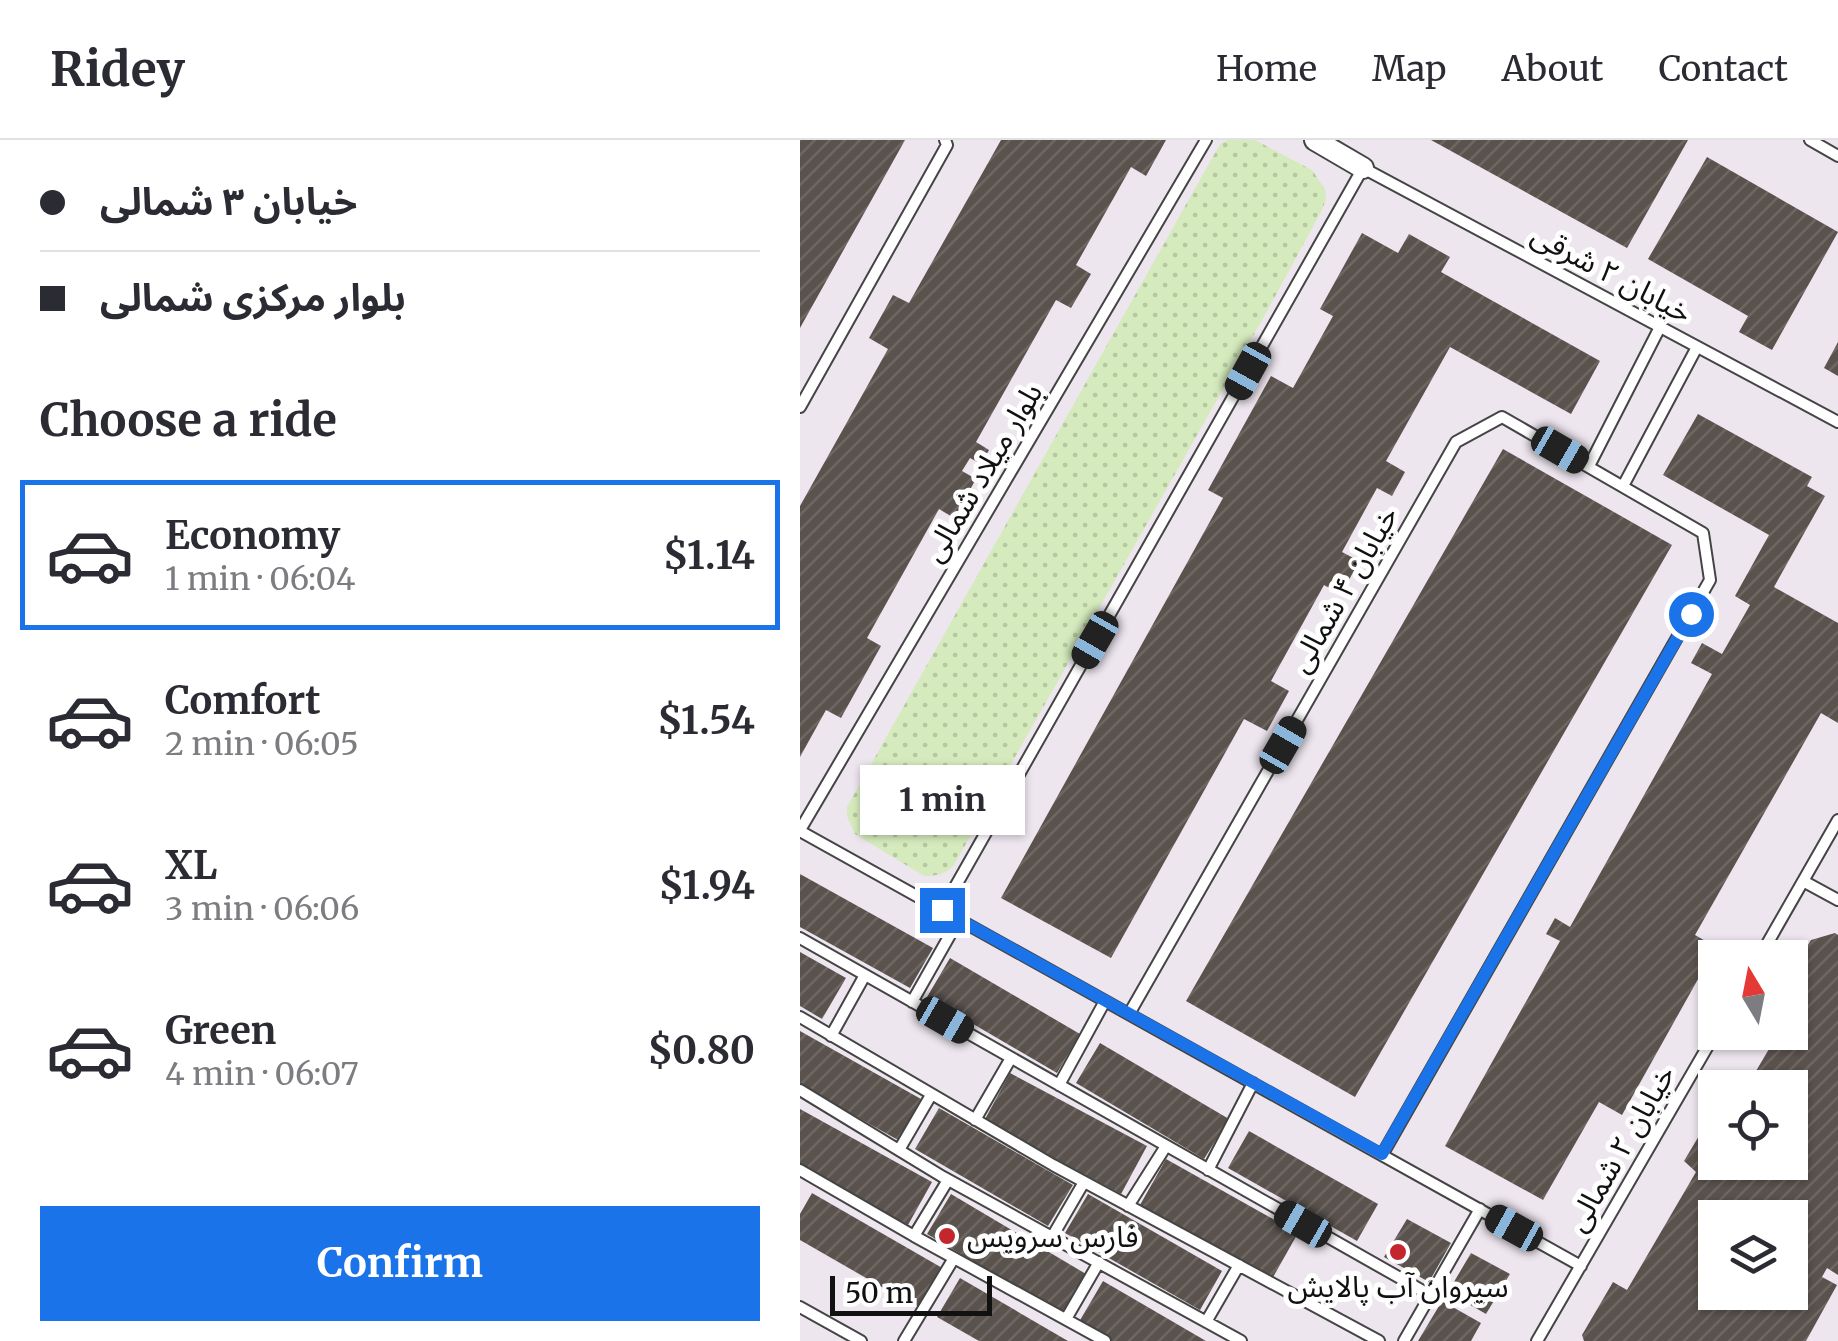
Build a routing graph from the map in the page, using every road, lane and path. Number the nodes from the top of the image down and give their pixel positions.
1 (946, 140) edge
2 (1206, 140) edge
3 (1810, 140) edge
4 (1323, 142) edge
5 (1838, 156) edge
6 (1362, 168) junction
7 (1660, 327) junction
8 (1697, 347) junction
9 (800, 407) edge
10 (1838, 422) edge
11 (1589, 466) junction
12 (1622, 486) junction
13 (1838, 820) edge
14 (802, 832) edge
15 (800, 847) edge
16 (1803, 880) junction
17 (1838, 900) edge
18 (942, 910) junction
19 (959, 919) junction
20 (800, 938) edge
21 (1769, 940) edge
22 (865, 975) junction
23 (1105, 1001) junction
24 (912, 1002) junction
25 (1129, 1014) junction
26 (800, 1017) edge
27 (831, 1036) junction
28 (1706, 1050) edge
29 (1011, 1058) junction
30 (1253, 1083) junction
31 (1059, 1085) junction
32 (800, 1090) edge
33 (931, 1095) junction
34 (975, 1120) junction
35 (1166, 1146) junction
36 (899, 1150) junction
37 (1382, 1154) junction
38 (1208, 1170) junction
39 (800, 1171) edge
40 (948, 1180) junction
41 (1084, 1182) junction
42 (1128, 1206) junction
43 (1480, 1209) junction
44 (914, 1236) junction
45 (1052, 1237) junction
46 (954, 1258) junction
47 (1099, 1262) junction
48 (1239, 1266) junction
49 (1581, 1266) junction
50 (1430, 1295) junction
51 (800, 1307) edge
52 (1066, 1319) junction
53 (1206, 1322) junction
54 (861, 1341) edge
55 (904, 1341) edge
56 (1105, 1341) edge
57 (1241, 1341) edge
58 (1379, 1341) edge
59 (1404, 1341) edge
60 (1537, 1341) edge

1 - 9 lane
2 - 14 lane, بلوار میلاد شمالی
3 - 5 lane
4 - 6 street
6 - 7 lane, خیابان ۲ شرقی
6 - 18 lane
7 - 8 lane, خیابان ۲ شرقی
7 - 11 lane
8 - 10 lane, خیابان ۲ شرقی
8 - 12 lane
11 - 12 lane
11 - 25 lane, خیابان ۴ شمالی
12 - 37 lane
13 - 16 lane
14 - 15 lane, بلوار میلاد شمالی
14 - 18 lane
16 - 17 lane
16 - 21 lane
18 - 19 lane
19 - 23 lane
19 - 24 lane
20 - 22 lane
22 - 24 lane
22 - 27 lane
23 - 25 lane
23 - 31 lane
24 - 29 lane
25 - 30 lane
26 - 27 lane
27 - 33 lane
28 - 49 lane, خیابان ۲ شمالی
29 - 31 lane
29 - 34 lane
30 - 37 lane
30 - 38 lane
31 - 35 lane
32 - 36 lane
33 - 34 lane
33 - 36 lane
34 - 41 lane
35 - 38 lane
35 - 42 lane
36 - 40 lane
37 - 43 lane
38 - 50 lane
39 - 44 lane
40 - 44 lane
40 - 45 lane
41 - 42 lane
41 - 45 lane
42 - 48 lane
43 - 49 lane
43 - 50 lane
44 - 46 lane
45 - 47 lane
46 - 52 lane
46 - 55 lane
47 - 52 lane
47 - 53 lane
48 - 53 lane
48 - 58 lane
49 - 60 lane, خیابان ۲ شمالی
50 - 59 lane
51 - 54 lane
52 - 56 lane
53 - 57 lane

